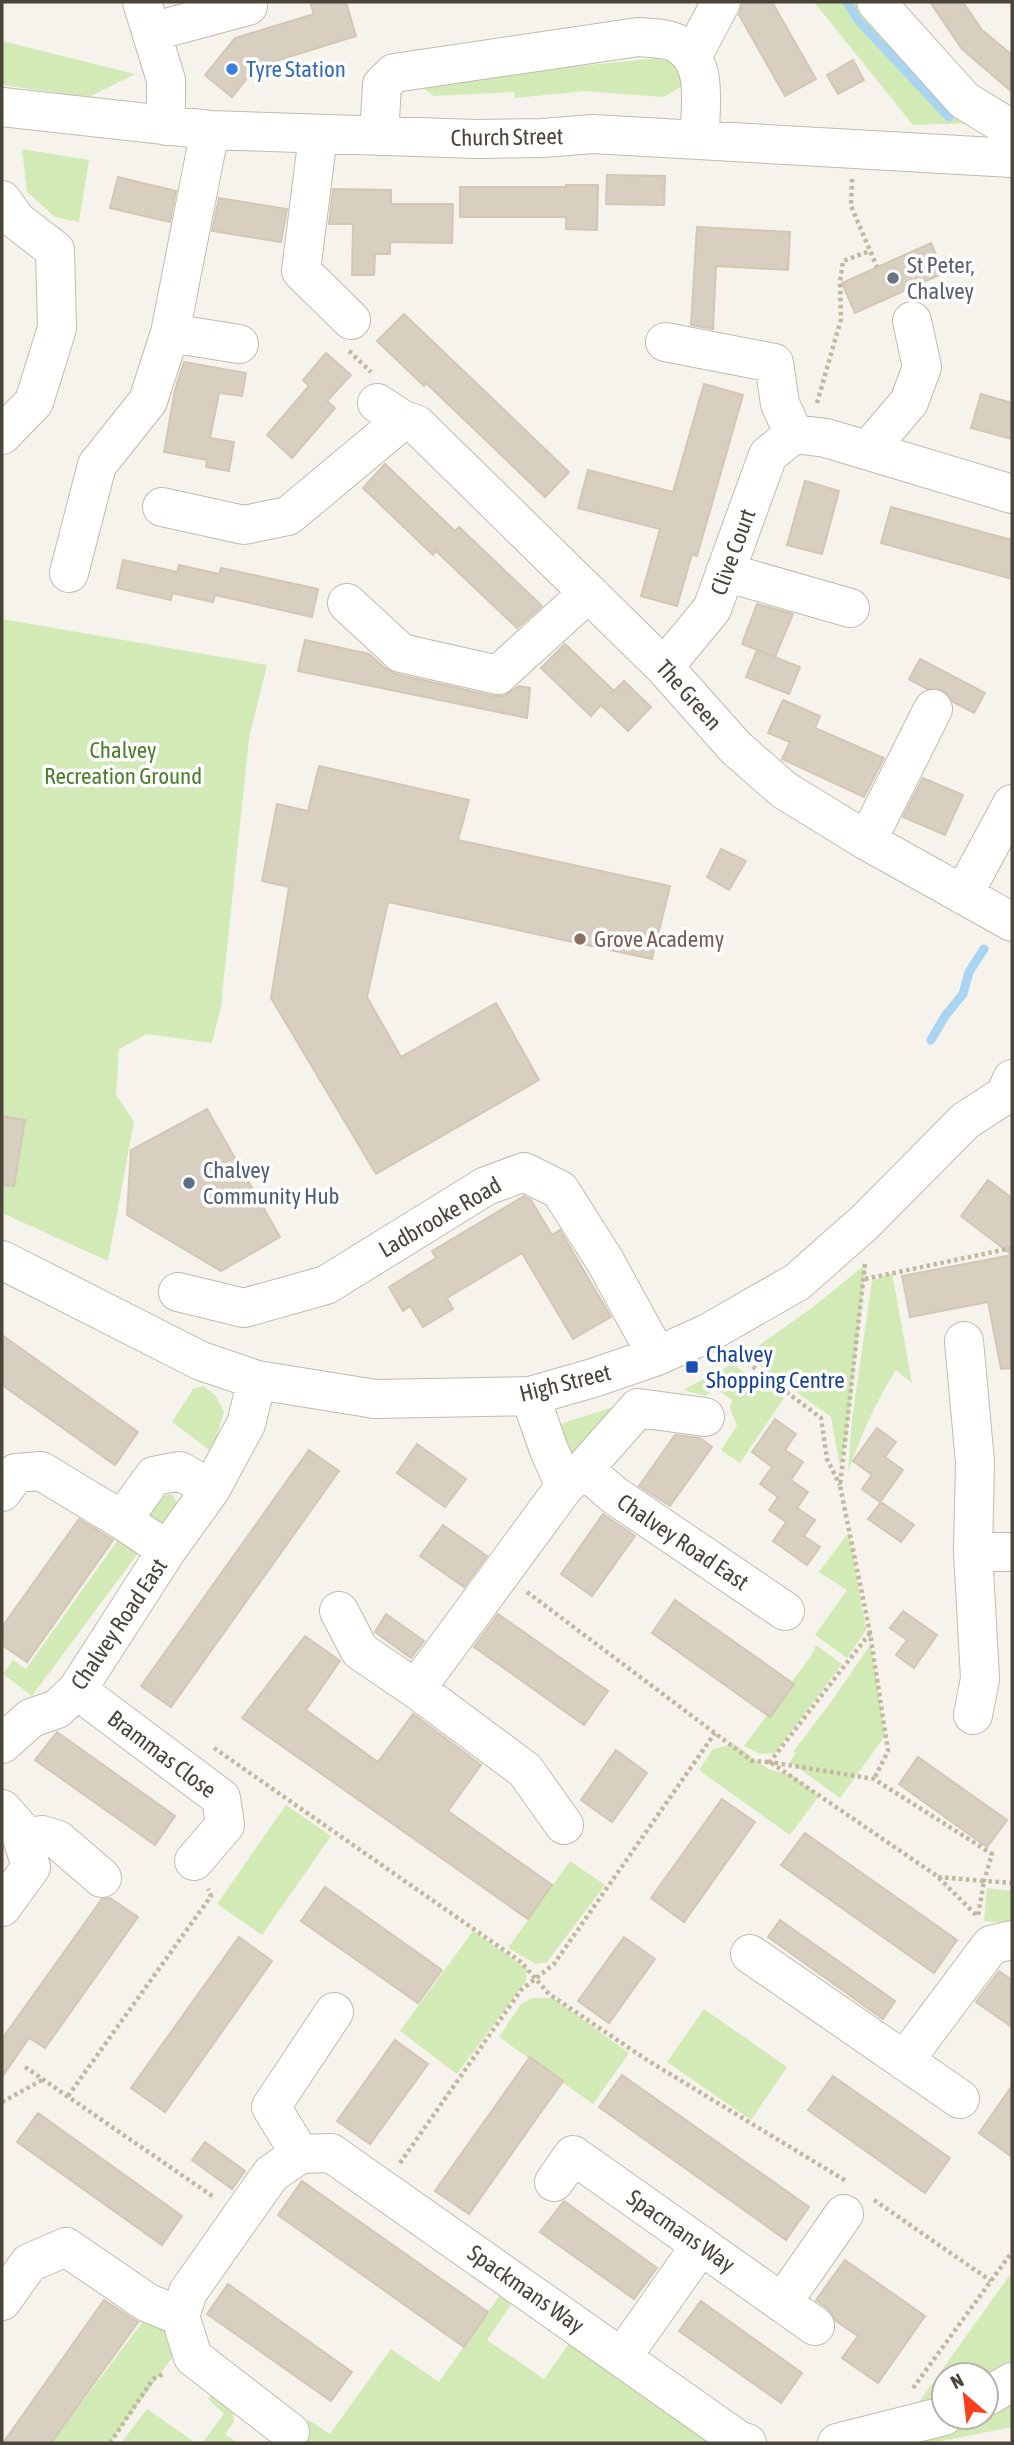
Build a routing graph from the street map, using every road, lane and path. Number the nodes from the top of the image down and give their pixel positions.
1 (722, 2) edge
2 (876, 2) edge
3 (248, 6) dead end
4 (147, 17) edge
5 (693, 55) junction
6 (2, 107) edge
7 (166, 126) junction
8 (210, 131) junction
9 (317, 135) junction
10 (379, 136) junction
11 (1012, 138) edge
12 (700, 140) junction
13 (855, 149) junction
14 (1012, 159) edge
15 (2, 200) edge
16 (870, 251) junction
17 (877, 267) dead end
18 (351, 320) dead end
19 (912, 321) dead end
20 (170, 333) junction
21 (665, 342) dead end
22 (239, 344) dead end
23 (2, 435) edge
24 (801, 435) junction
25 (868, 450) junction
26 (1012, 494) edge
27 (161, 506) dead end
28 (725, 572) junction
29 (69, 573) dead end
30 (587, 594) junction
31 (346, 603) dead end
32 (850, 608) dead end
33 (664, 667) junction
34 (933, 709) dead end
35 (1012, 804) edge
36 (867, 841) junction
37 (963, 895) junction
38 (1012, 922) edge
39 (1010, 1092) edge
40 (1012, 1248) edge
41 (865, 1258) dead end
42 (2, 1260) edge
43 (865, 1279) junction
44 (178, 1292) dead end
45 (708, 1333) junction
46 (964, 1341) dead end
47 (657, 1356) junction
48 (257, 1380) junction
49 (530, 1396) junction
50 (705, 1417) dead end
51 (575, 1477) junction
52 (840, 1486) junction
53 (211, 1489) junction
54 (2, 1492) edge
55 (122, 1520) junction
56 (167, 1550) junction
57 (973, 1552) junction
58 (1012, 1552) edge
59 (502, 1574) junction
60 (339, 1611) dead end
61 (785, 1611) dead end
62 (870, 1633) junction
63 (416, 1689) junction
64 (77, 1690) junction
65 (973, 1715) dead end
66 (715, 1734) junction
67 (2, 1744) edge
68 (770, 1762) junction
69 (188, 1772) junction
70 (874, 1779) junction
71 (12, 1823) edge
72 (565, 1825) dead end
73 (194, 1861) joint
74 (937, 1877) junction
75 (102, 1878) dead end
76 (984, 1881) junction
77 (1012, 1883) edge
78 (2, 1907) edge
79 (994, 1934) edge
80 (750, 1954) dead end
81 (536, 1977) junction
82 (334, 2012) dead end
83 (904, 2061) junction
84 (25, 2067) dead end
85 (44, 2079) junction
86 (68, 2096) junction
87 (960, 2099) dead end
88 (2, 2102) edge
89 (300, 2154) junction
90 (554, 2182) dead end
91 (383, 2188) junction
92 (853, 2197) junction
93 (241, 2217) junction
94 (701, 2245) junction
95 (1012, 2252) edge
96 (991, 2281) junction
97 (2, 2301) edge
98 (782, 2303) junction
99 (180, 2316) junction
100 (815, 2326) dead end
101 (193, 2357) junction
102 (622, 2357) junction
103 (930, 2420) edge
104 (894, 2430) junction
105 (290, 2432) dead end
106 (110, 2443) edge
107 (747, 2443) edge
108 (837, 2443) edge

1 - 5 street
2 - 11 street
3 - 4 street
4 - 7 street
5 - 10 street
5 - 12 street
6 - 7 street, Church Street
7 - 8 street, Church Street
8 - 9 street, Church Street
8 - 20 street
9 - 10 street, Church Street
9 - 18 street
10 - 12 street, Church Street
12 - 13 street, Church Street
13 - 14 street, Church Street
13 - 16 path
15 - 23 street
16 - 17 path
16 - 24 path
19 - 25 street
20 - 22 street
20 - 29 street
21 - 24 street
24 - 25 street
24 - 28 street, Clive Court
25 - 26 street
27 - 30 street, The Green
28 - 32 street
28 - 33 street, Clive Court
30 - 31 street
30 - 33 street, The Green
33 - 36 street, The Green
34 - 36 street
35 - 37 street
36 - 37 street, The Green
37 - 38 street, The Green
39 - 45 street, High Street
40 - 43 path
41 - 43 path
42 - 48 street, High Street
43 - 52 path
44 - 47 street, Ladbrooke Road
45 - 47 street, High Street
45 - 52 path
46 - 57 street
47 - 49 street, High Street
48 - 49 street, High Street
48 - 53 street, Chalvey Road East
49 - 51 street, Chalvey Road East
50 - 51 street
51 - 59 street
51 - 61 street, Chalvey Road East
52 - 62 path
53 - 55 street
53 - 56 street, Chalvey Road East
54 - 55 street, Chalvey Road East
55 - 56 street, Chalvey Road East
56 - 64 street, Chalvey Road East
57 - 58 street
57 - 65 street
59 - 63 street
59 - 66 path
60 - 63 street
62 - 68 path
62 - 70 path
63 - 72 street
64 - 67 street, Chalvey Road East
64 - 69 street, Brammas Close
66 - 68 path
66 - 81 path
68 - 70 path
68 - 74 path
69 - 73 street, Brammas Close
69 - 81 path
70 - 76 path
71 - 75 street
71 - 78 street
73 - 86 path
74 - 76 path
74 - 79 path
76 - 77 path
76 - 79 path
79 - 83 street
80 - 83 street
81 - 91 path
81 - 92 path
82 - 89 street
83 - 87 street
84 - 85 path
85 - 86 path
85 - 88 path
86 - 93 path
89 - 91 street, Spackmans Way
89 - 93 street
90 - 94 street, Spacmans Way
91 - 102 street, Spackmans Way
92 - 96 path
92 - 98 street
93 - 99 street
94 - 98 street, Spacmans Way
94 - 102 street
95 - 96 path
96 - 104 path
97 - 99 street
98 - 100 street, Spacmans Way
99 - 101 street
101 - 105 street
101 - 106 path
102 - 107 street, Spackmans Way
103 - 104 street
104 - 108 street

